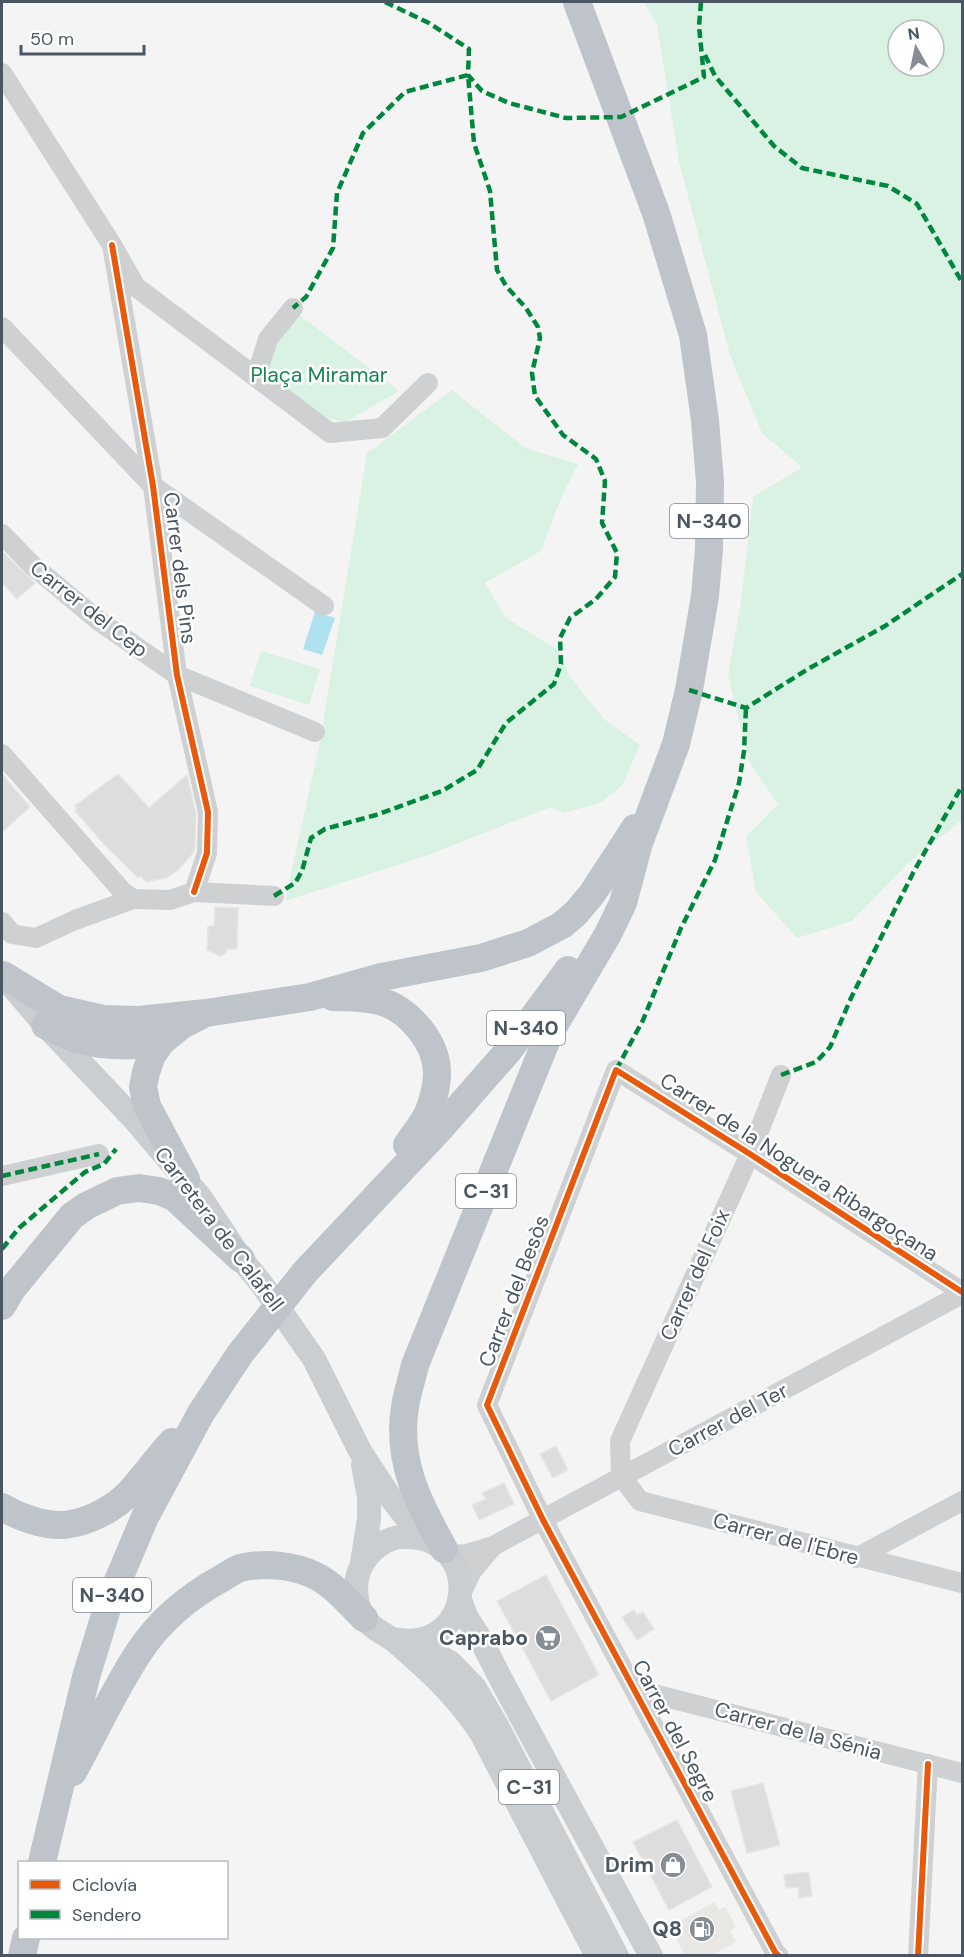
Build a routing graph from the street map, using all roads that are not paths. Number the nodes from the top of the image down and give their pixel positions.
1 (577, 2) edge
2 (2, 73) edge
3 (112, 245) junction
4 (293, 308) dead end
5 (2, 327) edge
6 (256, 377) junction
7 (428, 383) dead end
8 (153, 486) junction
9 (2, 534) edge
10 (324, 606) dead end
11 (177, 675) junction
12 (315, 732) dead end
13 (2, 754) edge
14 (657, 797) junction
15 (639, 843) junction
16 (194, 892) junction
17 (274, 896) dead end
18 (133, 899) junction
19 (2, 922) edge
20 (2, 974) edge
21 (310, 997) junction
22 (206, 1013) junction
23 (45, 1025) junction
24 (162, 1041) junction
25 (616, 1071) joint
26 (782, 1075) dead end
27 (99, 1154) dead end
28 (750, 1154) junction
29 (2, 1176) edge
30 (186, 1179) junction
31 (381, 1191) junction
32 (242, 1258) junction
33 (963, 1293) edge
34 (2, 1306) edge
35 (201, 1413) junction
36 (360, 1451) junction
37 (621, 1476) junction
38 (963, 1501) edge
39 (2, 1506) edge
40 (543, 1520) junction
41 (493, 1546) junction
42 (440, 1548) junction
43 (856, 1558) junction
44 (362, 1563) junction
45 (963, 1583) edge
46 (463, 1604) junction
47 (364, 1618) junction
48 (404, 1640) junction
49 (634, 1689) junction
50 (928, 1764) junction
51 (963, 1773) edge
52 (55, 1805) junction
53 (42, 1861) edge
54 (26, 1939) edge
55 (775, 1954) edge
56 (22, 1956) edge
57 (597, 1956) edge
58 (617, 1956) edge
59 (626, 1956) edge
60 (651, 1956) edge
61 (918, 1956) edge

1 - 14 highway, N-340
2 - 3 street
3 - 6 street
3 - 8 street, Carrer dels Pins
4 - 6 street
5 - 8 street
6 - 7 street
8 - 10 street
8 - 11 street, Carrer dels Pins
9 - 11 street, Carrer del Cep
11 - 12 street, Carrer del Cep
11 - 16 street, Carrer dels Pins
13 - 18 street
14 - 15 highway, N-340
14 - 21 highway
15 - 31 highway, N-340
15 - 42 highway, C-31
16 - 17 street
16 - 18 street
18 - 19 street
20 - 22 highway
20 - 23 main road, Carretera de Calafell / C-31
21 - 22 highway
21 - 31 highway
22 - 24 highway
23 - 24 highway
23 - 30 main road, Carretera de Calafell / C-31
24 - 30 highway
25 - 28 street, Carrer de la Noguera Ribargoçana
25 - 40 street, Carrer del Besòs
26 - 28 street, Carrer del Foix
27 - 29 street
28 - 33 street, Carrer de la Noguera Ribargoçana
28 - 37 street, Carrer del Foix
30 - 32 main road, Carretera de Calafell / C-31
31 - 35 highway, N-340
32 - 34 highway
32 - 36 main road, Carretera de Calafell / C-31
33 - 37 street, Carrer del Ter
35 - 39 highway
35 - 52 highway, N-340
36 - 42 main road, Carretera de Calafell / C-31
36 - 44 main road, Carretera de Calafell / C-31
37 - 40 street, Carrer del Ter
37 - 43 street, Carrer de l'Ebre
38 - 43 street
40 - 41 street, Carrer del Ter
40 - 49 street, Carrer del Segre
41 - 42 street, Carrer del Ter
41 - 46 street, Carrer del Ter
42 - 44 main road
42 - 46 main road, C-31
43 - 45 street, Carrer de l'Ebre
44 - 47 main road, C-31
46 - 48 main road
46 - 59 main road, C-31
46 - 60 main road
47 - 48 main road, C-31
47 - 52 highway
48 - 57 main road
48 - 58 main road, C-31
49 - 50 street, Carrer de la Sénia
49 - 55 street, Carrer del Segre
50 - 51 street, Carrer de la Sénia
50 - 61 street
52 - 53 highway, N-340
54 - 56 highway

